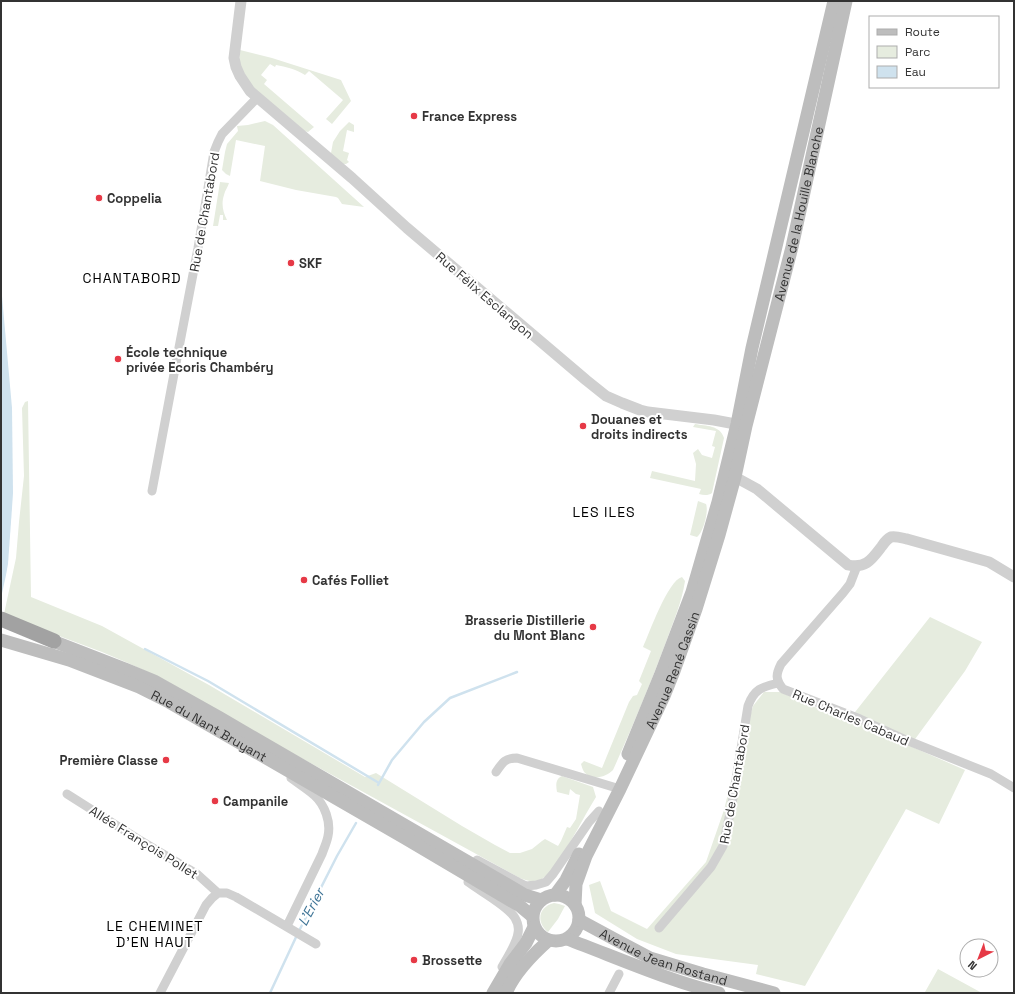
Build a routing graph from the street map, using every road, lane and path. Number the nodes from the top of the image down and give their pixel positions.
1 (241, 1) edge
2 (834, 1) edge
3 (846, 1) edge
4 (257, 98) junction
5 (742, 425) junction
6 (730, 475) junction
7 (152, 491) dead end
8 (857, 566) junction
9 (1014, 577) edge
10 (2, 622) edge
11 (1, 640) edge
12 (54, 641) joint
13 (778, 683) junction
14 (253, 750) junction
15 (496, 772) dead end
16 (616, 788) junction
17 (1014, 788) edge
18 (67, 794) dead end
19 (599, 811) junction
20 (387, 815) junction
21 (405, 838) junction
22 (553, 874) joint
23 (218, 893) junction
24 (555, 895) junction
25 (541, 900) junction
26 (576, 905) junction
27 (580, 920) junction
28 (533, 922) junction
29 (287, 926) junction
30 (659, 928) dead end
31 (567, 939) junction
32 (549, 940) junction
33 (313, 942) dead end
34 (619, 974) dead end
35 (497, 992) edge
36 (160, 993) edge
37 (609, 993) edge
38 (719, 993) edge
39 (774, 993) edge

1 - 4 street
2 - 5 main road, Avenue de la Houille Blanche
3 - 5 main road, Avenue de la Houille Blanche
4 - 5 street, Rue Félix Esclangon
4 - 7 street, Rue de Chantabord
5 - 6 main road, Avenue René Cassin
6 - 8 street
6 - 16 main road, Avenue René Cassin
8 - 9 street
8 - 13 street, Rue Charles Cabaud
10 - 12 highway
11 - 14 main road, Rue du Nant Bruyant
12 - 20 main road, Rue du Nant Bruyant
13 - 17 street, Rue Charles Cabaud
13 - 30 street, Rue de Chantabord
14 - 21 main road, Rue du Nant Bruyant
14 - 29 street
15 - 16 street
16 - 19 main road, Avenue René Cassin
16 - 26 main road, Avenue René Cassin
18 - 23 street, Allée François Pollet
19 - 22 street, Avenue René Cassin
19 - 24 main road, Avenue René Cassin
20 - 22 street, Rue du Nant Bruyant
20 - 25 main road, Rue du Nant Bruyant
21 - 28 main road, Rue du Nant Bruyant
21 - 35 street, Rue du Nant Bruyant
23 - 29 street
23 - 36 street
24 - 25 main road
24 - 26 main road
25 - 28 main road
26 - 27 main road
27 - 31 main road
27 - 39 main road, Avenue Jean Rostand
28 - 32 main road
28 - 35 main road
29 - 33 street
31 - 32 main road, Avenue Jean Rostand
31 - 38 main road, Avenue Jean Rostand
32 - 35 main road
34 - 37 street

